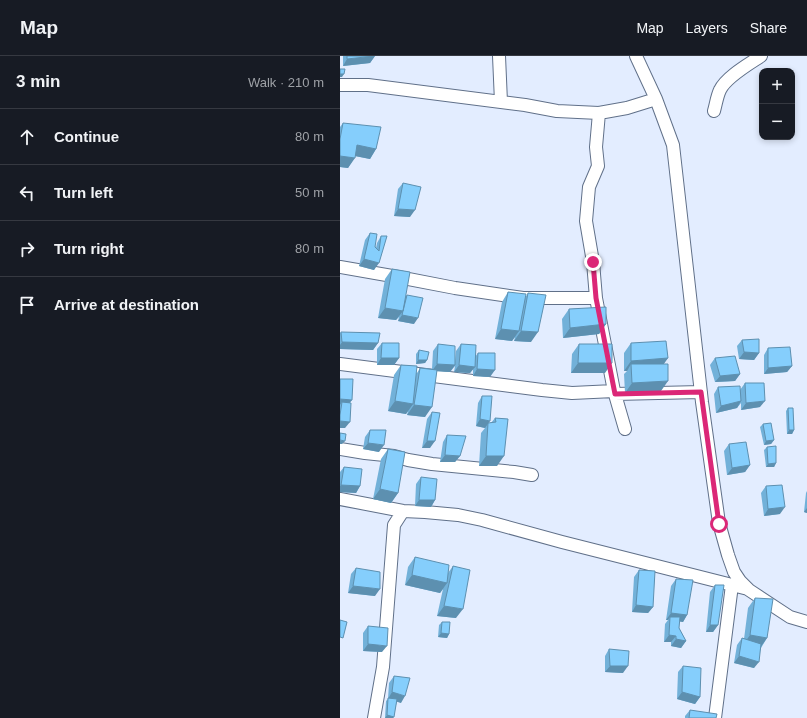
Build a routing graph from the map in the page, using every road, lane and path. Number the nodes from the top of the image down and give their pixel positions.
1 (499, 56) edge
2 (636, 56) edge
3 (761, 56) edge
4 (340, 86) edge
5 (656, 99) junction
6 (501, 102) junction
7 (714, 111) dead end
8 (599, 113) junction
9 (340, 267) edge
10 (596, 298) junction
11 (340, 364) edge
12 (701, 392) junction
13 (615, 393) junction
14 (625, 430) dead end
15 (340, 449) edge
16 (532, 475) dead end
17 (340, 499) edge
18 (403, 512) junction
19 (732, 585) junction
20 (749, 590) junction
21 (807, 622) edge
22 (374, 718) edge
23 (715, 718) edge

1 - 6 street
2 - 5 street
3 - 7 street
4 - 6 street
5 - 8 street
5 - 12 street
6 - 8 street
8 - 10 street
9 - 10 street
10 - 13 street
11 - 13 street
12 - 13 street
12 - 20 street
13 - 14 street
15 - 16 street
17 - 18 street
18 - 19 street
18 - 22 street
19 - 20 street
19 - 23 street
20 - 21 street

